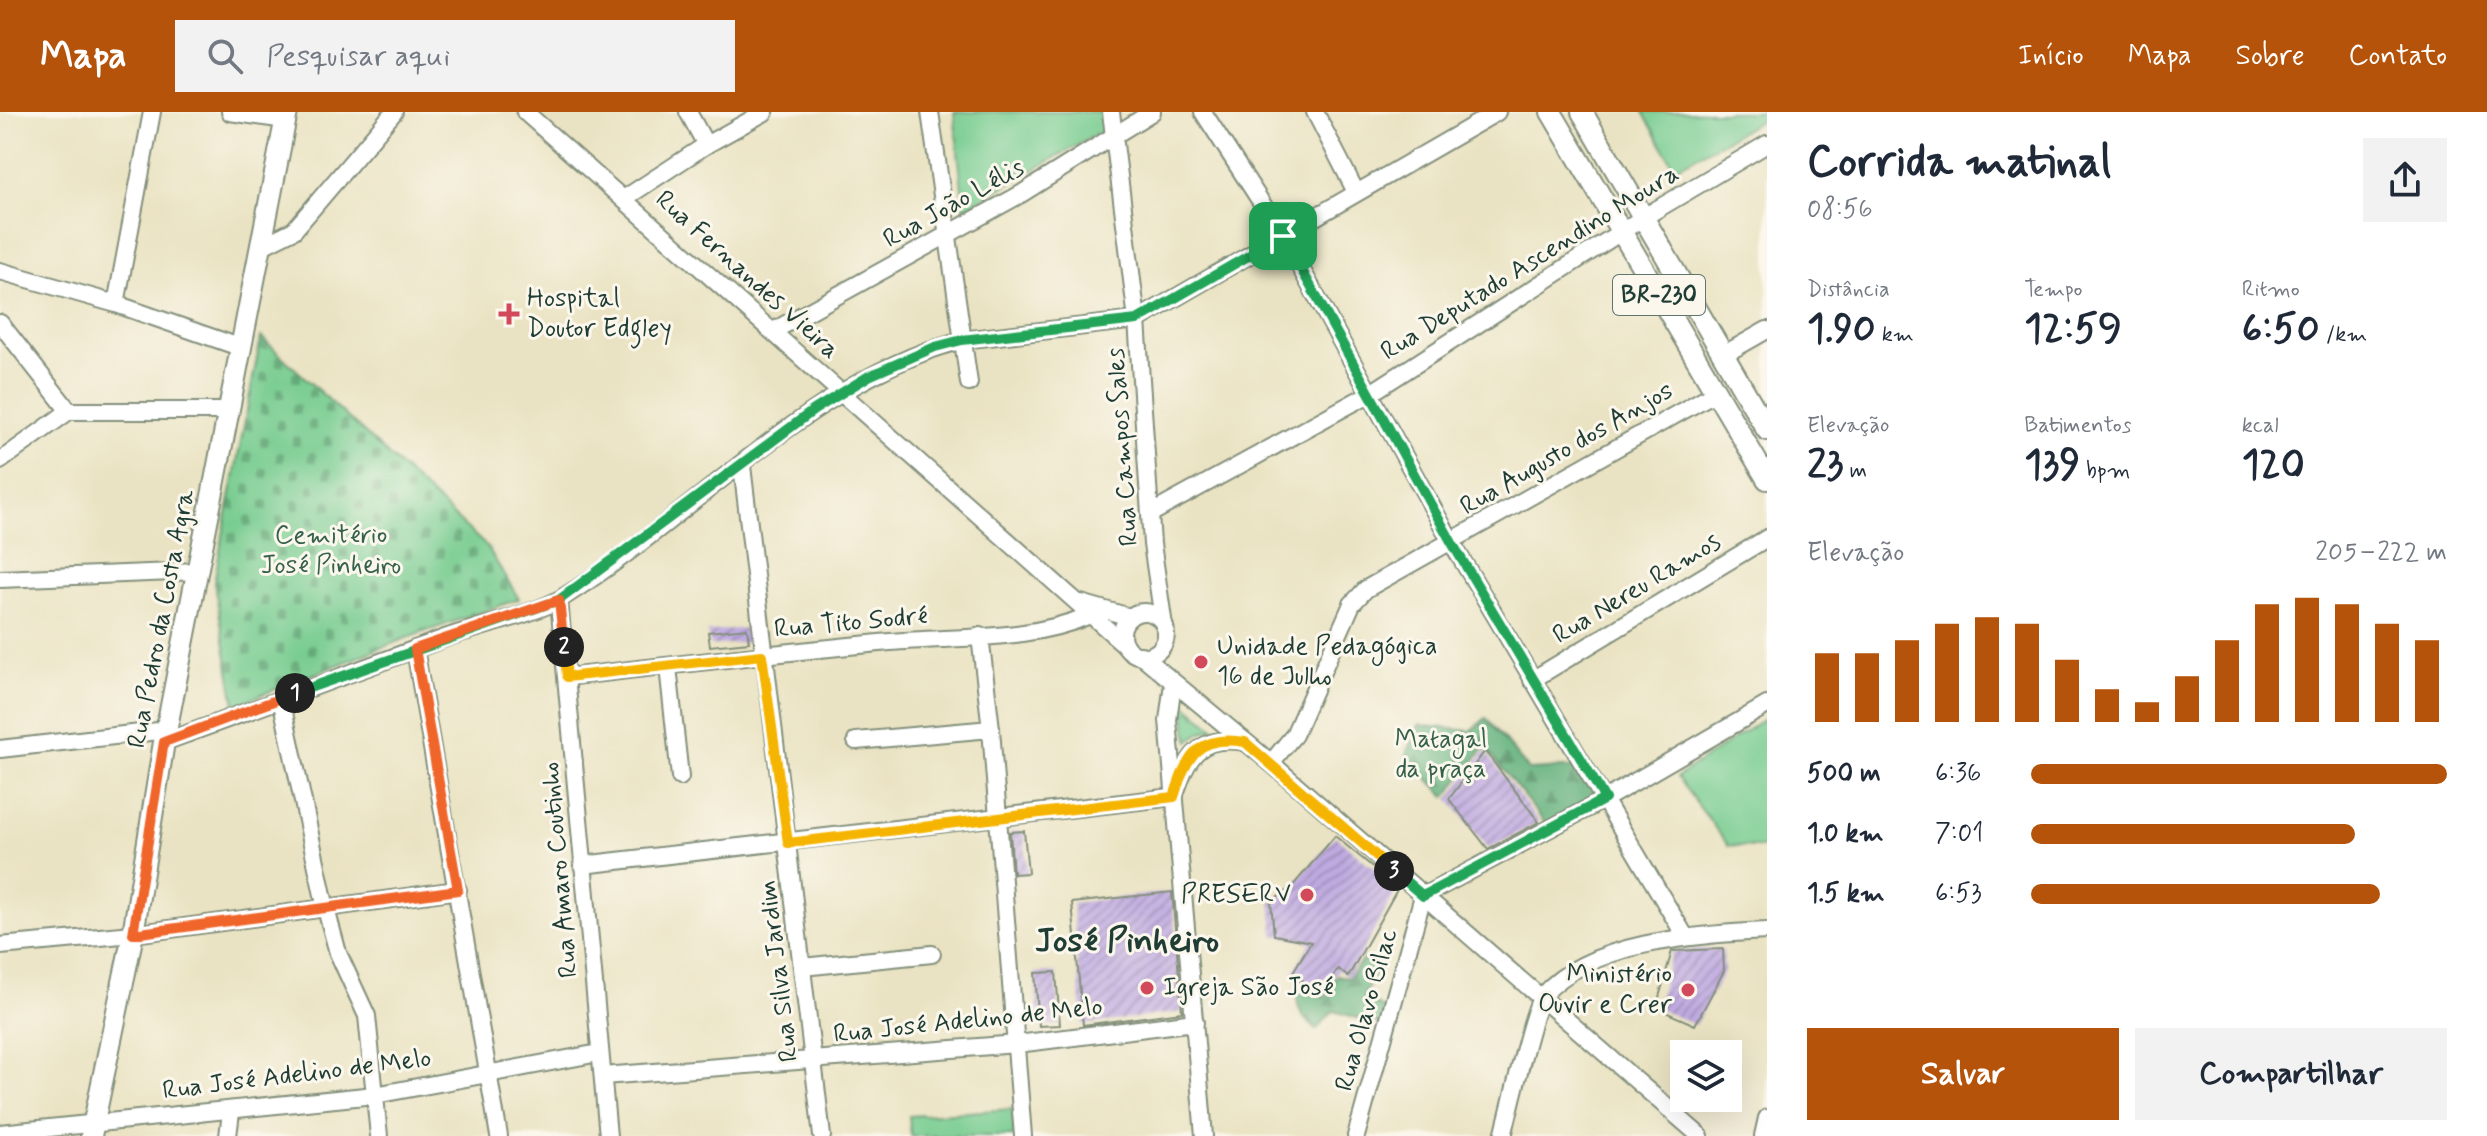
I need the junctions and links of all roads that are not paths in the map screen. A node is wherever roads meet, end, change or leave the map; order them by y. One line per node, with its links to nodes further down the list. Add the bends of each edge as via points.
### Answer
1 (152, 112): 27 (street)
2 (230, 112): 15 (street)
3 (394, 112): 25 (street, via 294,230)
4 (525, 112): 20 (street, Rua Fernandes Vieira)
5 (688, 112): 18 (street)
6 (765, 112): 18 (street)
7 (930, 112): 23 (street)
8 (1111, 112): 16 (street, Rua Campos Sales)
9 (1152, 112): 16 (street, Rua João Lélis)
10 (1203, 112): 24 (street)
11 (1315, 112): 19 (street)
12 (1497, 112): 19 (street)
13 (1551, 112): 22 (main road, BR-230)
14 (1582, 112): 21 (main road, BR-230)
15 (286, 116): 25 (main road, Rua Pedro da Costa Agra)
16 (1114, 139): 23 (street, Rua João Lélis); 28 (street, Rua Campos Sales)
17 (1767, 144): 21 (street, Rua Deputado Ascendino Moura)
18 (706, 145): 20 (street)
19 (1356, 192): 24 (street)
20 (625, 198): 30 (street, Rua Fernandes Vieira)
21 (1644, 217): 22 (street, Rua Deputado Ascendino Moura); 34 (main road, BR-230)
22 (1622, 231): 37 (main road, BR-230); 38 (street, Rua Deputado Ascendino Moura)
23 (948, 235): 30 (street, Rua João Lélis); 32 (street)
24 (1283, 236): 28 (street); 38 (street)
25 (260, 247): 33 (main road, Rua Pedro da Costa Agra)
26 (0, 271): 27 (street)
27 (116, 304): 33 (street)
28 (1137, 320): 32 (street); 45 (street, Rua Campos Sales)
29 (0, 323): 39 (street)
30 (775, 330): 36 (street, Rua Fernandes Vieira)
31 (1767, 330): 34 (street)
32 (962, 340): 35 (street); 36 (street, via 900,362)
33 (242, 348): 40 (main road, Rua Pedro da Costa Agra)
34 (1723, 355): 41 (main road, BR-230)
35 (969, 383)
36 (843, 392): 43 (street); 52 (street, Rua Fernandes Vieira)
37 (1716, 392): 44 (main road, BR-230); 47 (street, Rua Augusto dos Anjos)
38 (1371, 393): 45 (street, Rua Deputado Ascendino Moura); 47 (street)
39 (69, 411): 40 (street); 42 (street)
40 (229, 411): 48 (main road, Rua Pedro da Costa Agra)
41 (1767, 430)
42 (0, 461)
43 (742, 466): 51 (street); 59 (street, Rua Silva Jardim)
44 (1767, 479)
45 (1150, 514): 50 (street, Rua Campos Sales)
46 (1767, 538): 63 (street, Rua Nereu Ramos)
47 (1452, 543): 63 (street); 72 (street, Rua Augusto dos Anjos, via 1383,579 1352,604 1294,735)
48 (198, 571): 49 (street); 68 (main road, Rua Pedro da Costa Agra)
49 (0, 579)
50 (1160, 587): 53 (street); 55 (street, Rua Campos Sales)
51 (559, 600): 58 (street); 62 (street, Rua Amaro Coutinho)
52 (1085, 609): 54 (street, Rua Fernandes Vieira); 56 (street, Rua Tito Sodré, via 1053,629); 57 (street, Rua Fernandes Vieira)
53 (1147, 612): 54 (street); 55 (street)
54 (1130, 617): 57 (street, via 1123,627)
55 (1165, 631): 60 (street, via 1160,648); 64 (street, Rua Campos Sales)
56 (980, 636): 59 (street, Rua Tito Sodré); 67 (street)
57 (1125, 645): 60 (street)
58 (415, 649): 65 (street); 79 (street)
59 (762, 655): 61 (street, Rua Tito Sodré); 77 (street, Rua Silva Jardim)
60 (1141, 655): 64 (street)
61 (668, 667): 62 (street, Rua Tito Sodré); 73 (street)
62 (567, 677): 78 (street, Rua Amaro Coutinho)
63 (1532, 680): 75 (street)
64 (1172, 682): 70 (street); 74 (street, Rua Campos Sales, via 1168,720)
65 (281, 699): 68 (street); 81 (street)
66 (1767, 705): 75 (street)
67 (991, 729): 69 (street); 76 (street)
68 (165, 736): 71 (street); 83 (main road, Rua Pedro da Costa Agra)
69 (856, 741)
70 (1245, 742): 72 (street); 74 (street, via 1220,739 1194,753)
71 (0, 749)
72 (1271, 763): 80 (street)
73 (680, 777)
74 (1174, 797): 76 (street); 89 (street, Rua Campos Sales)
75 (1605, 799): 80 (street); 84 (street)
76 (996, 819): 77 (street); 90 (street)
77 (788, 843): 78 (street); 87 (street, Rua Silva Jardim)
78 (582, 865): 91 (street, Rua Amaro Coutinho)
79 (458, 890): 81 (street); 93 (street)
80 (1423, 896): 88 (street); 107 (street, Rua Olavo Bilac)
81 (326, 909): 83 (street); 95 (street, via 338,953 367,1016)
82 (1767, 931): 84 (street)
83 (133, 934): 85 (street); 98 (main road, Rua Pedro da Costa Agra)
84 (1685, 936): 88 (street, via 1605,957 1567,976)
85 (0, 946)
86 (932, 954): 87 (street)
87 (802, 967): 92 (street, Rua Silva Jardim)
88 (1541, 997): 108 (street); 109 (street)
89 (1195, 1022): 90 (street, Rua José Adelino de Melo); 106 (street, Rua Campos Sales)
90 (1017, 1044): 92 (street, Rua José Adelino de Melo); 105 (street)
91 (599, 1053): 93 (street, Rua José Adelino de Melo); 94 (street, Rua Amaro Coutinho)
92 (814, 1061): 94 (street, Rua José Adelino de Melo); 104 (street, Rua Silva Jardim)
93 (487, 1072): 95 (street, Rua José Adelino de Melo); 102 (street)
94 (603, 1076): 103 (street, Rua Amaro Coutinho)
95 (375, 1095): 96 (street, Rua José Adelino de Melo); 101 (street)
96 (231, 1112): 98 (street, Rua José Adelino de Melo); 100 (street)
97 (1767, 1118): 110 (street)
98 (92, 1130): 99 (street, Rua José Adelino de Melo)
99 (0, 1133)
100 (228, 1136)
101 (379, 1136)
102 (499, 1136)
103 (608, 1136)
104 (822, 1136)
105 (1023, 1136)
106 (1204, 1136)
107 (1356, 1136)
108 (1503, 1136)
109 (1700, 1136)
110 (1763, 1136)

